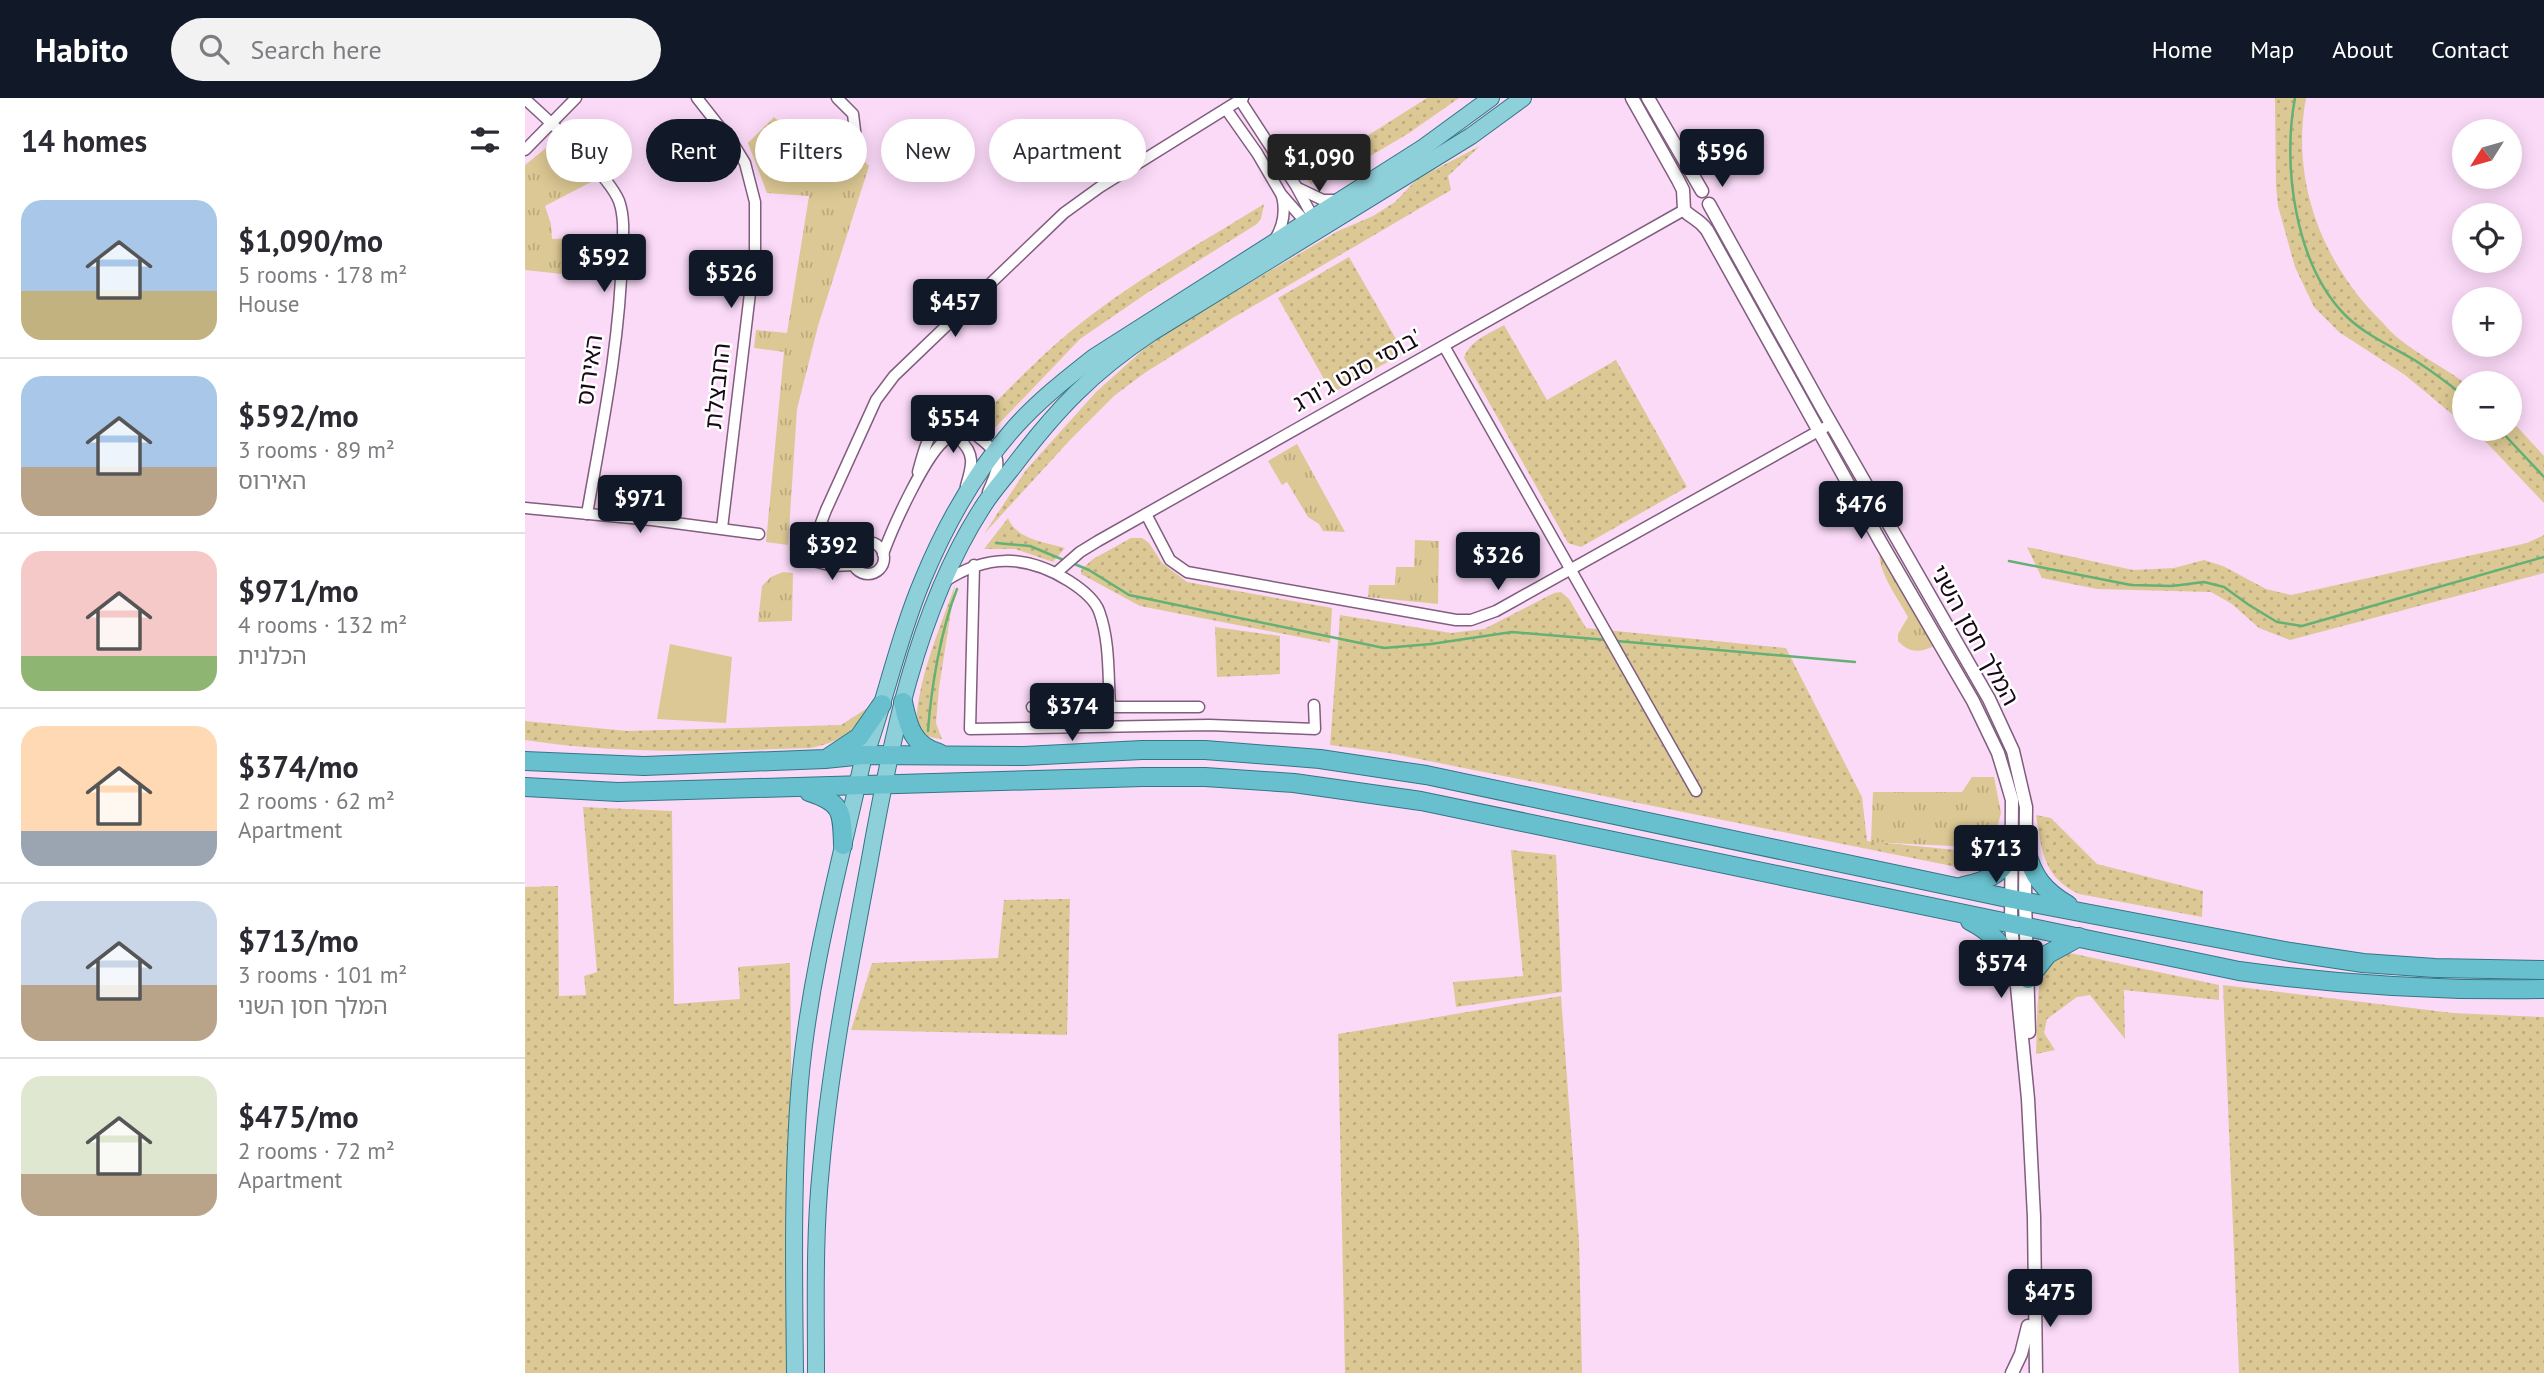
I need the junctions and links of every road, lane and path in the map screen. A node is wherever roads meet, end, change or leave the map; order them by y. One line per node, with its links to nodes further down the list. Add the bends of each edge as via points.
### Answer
1 (576, 98): 12 (street)
2 (697, 98): 38 (street, החבצלת, via 734,145 755,202 755,251)
3 (837, 98): 13 (street)
4 (1491, 98): 21 (main road)
5 (1523, 98): 25 (main road, via 1471,136)
6 (1632, 98): 20 (street)
7 (1648, 98): 18 (street)
8 (525, 99): 11 (street, האירוס)
9 (1242, 99): 10 (street); 17 (street)
10 (1226, 109): 19 (street); 42 (street, via 1064,213 894,376 876,400 821,523 813,561)
11 (546, 119)
12 (556, 119)
13 (854, 119)
14 (546, 129): 15 (street)
15 (525, 149)
16 (605, 182): 35 (street, האירוס, via 619,201 621,277 611,378)
17 (1296, 186): 21 (street, via 1323,200); 25 (street)
18 (1702, 191): 20 (street, via 1691,190); 22 (street)
19 (1281, 194): 25 (street); 26 (street, via 1283,219)
20 (1684, 196): 23 (street)
21 (1346, 197): 25 (main road)
22 (1709, 204): 24 (street); 28 (street, המלך חסן השני)
23 (1683, 210): 24 (street); 27 (street, בוסי סנט ג'ורג')
24 (1696, 217): 29 (street, המלך חסן השני)
25 (1312, 224): 26 (main road); 34 (main road, via 1112,359 1056,412)
26 (1271, 244): 30 (main road, via 1094,357 1053,389)
27 (1444, 345): 36 (street, בוסי סנט ג'ורג'); 44 (street)
28 (1832, 424): 29 (street); 64 (street, המלך חסן השני, via 1996,712 2013,751 2026,807)
29 (1818, 431): 44 (street); 64 (street, המלך חסן השני, via 1989,733 2012,800)
30 (995, 452): 31 (street, via 963,423 948,421 933,430); 32 (main road); 34 (street, via 997,467)
31 (914, 486): 32 (street, via 943,441 959,439 972,459); 37 (street)
32 (960, 505): 48 (main road, via 922,579)
33 (525, 508): 35 (street)
34 (982, 508): 46 (main road)
35 (587, 514): 38 (street)
36 (1146, 514): 44 (street, via 1170,560 1187,572 1456,620 1484,616); 45 (street, בוסי סנט ג'ורג', via 1080,552)
37 (896, 523): 40 (street, via 880,541); 41 (street)
38 (722, 528): 39 (street)
39 (759, 534)
40 (872, 543): 41 (street); 42 (street, via 855,550)
41 (883, 554): 42 (street, via 883,564 876,572 866,574)
42 (854, 565)
43 (974, 565): 45 (street, via 1020,561); 46 (street); 49 (street, via 970,729 1209,724 1315,729)
44 (1570, 569): 62 (street)
45 (1058, 571): 51 (street, via 1098,610 1106,642)
46 (944, 582): 47 (main road)
47 (903, 702): 54 (main road); 55 (highway, via 915,740 930,751)
48 (882, 704): 53 (main road); 56 (highway, via 859,737)
49 (1314, 705)
50 (1032, 707): 51 (street)
51 (1110, 707): 52 (street)
52 (1199, 707)
53 (864, 755): 54 (highway); 56 (highway); 58 (main road)
54 (892, 755): 55 (highway); 59 (main road)
55 (949, 756): 65 (highway, via 1205,750 1320,759 1426,775)
56 (825, 759): 57 (highway, via 644,766)
57 (525, 761)
58 (857, 785): 59 (highway); 60 (highway); 63 (main road)
59 (883, 785): 68 (highway, via 1191,777 1317,785 1421,801); 76 (main road, via 839,1024 822,1155)
60 (789, 786): 61 (highway, via 618,792); 63 (highway, via 837,805)
61 (530, 789)
62 (1696, 791)
63 (843, 845): 75 (main road, via 823,928 800,1082)
64 (2020, 847): 65 (highway, via 1997,873); 66 (street, המלך חסן השני); 67 (highway, via 2044,889)
65 (1954, 887): 66 (highway)
66 (2018, 899): 67 (highway); 69 (street, המלך חסן השני)
67 (2084, 912): 71 (highway, via 2363,962)
68 (1951, 913): 69 (highway); 72 (highway, via 1995,938)
69 (2018, 926): 70 (highway); 72 (street, המלך חסן השני)
70 (2079, 937): 72 (highway); 73 (highway, via 2304,980 2441,990)
71 (2544, 970)
72 (2021, 974): 74 (street, המלך חסן השני, via 2034,1217)
73 (2544, 989)
74 (2033, 1287): 77 (street, via 2025,1342); 78 (street)
75 (795, 1373)
76 (816, 1373)
77 (2014, 1373): 78 (street)
78 (2034, 1373)

